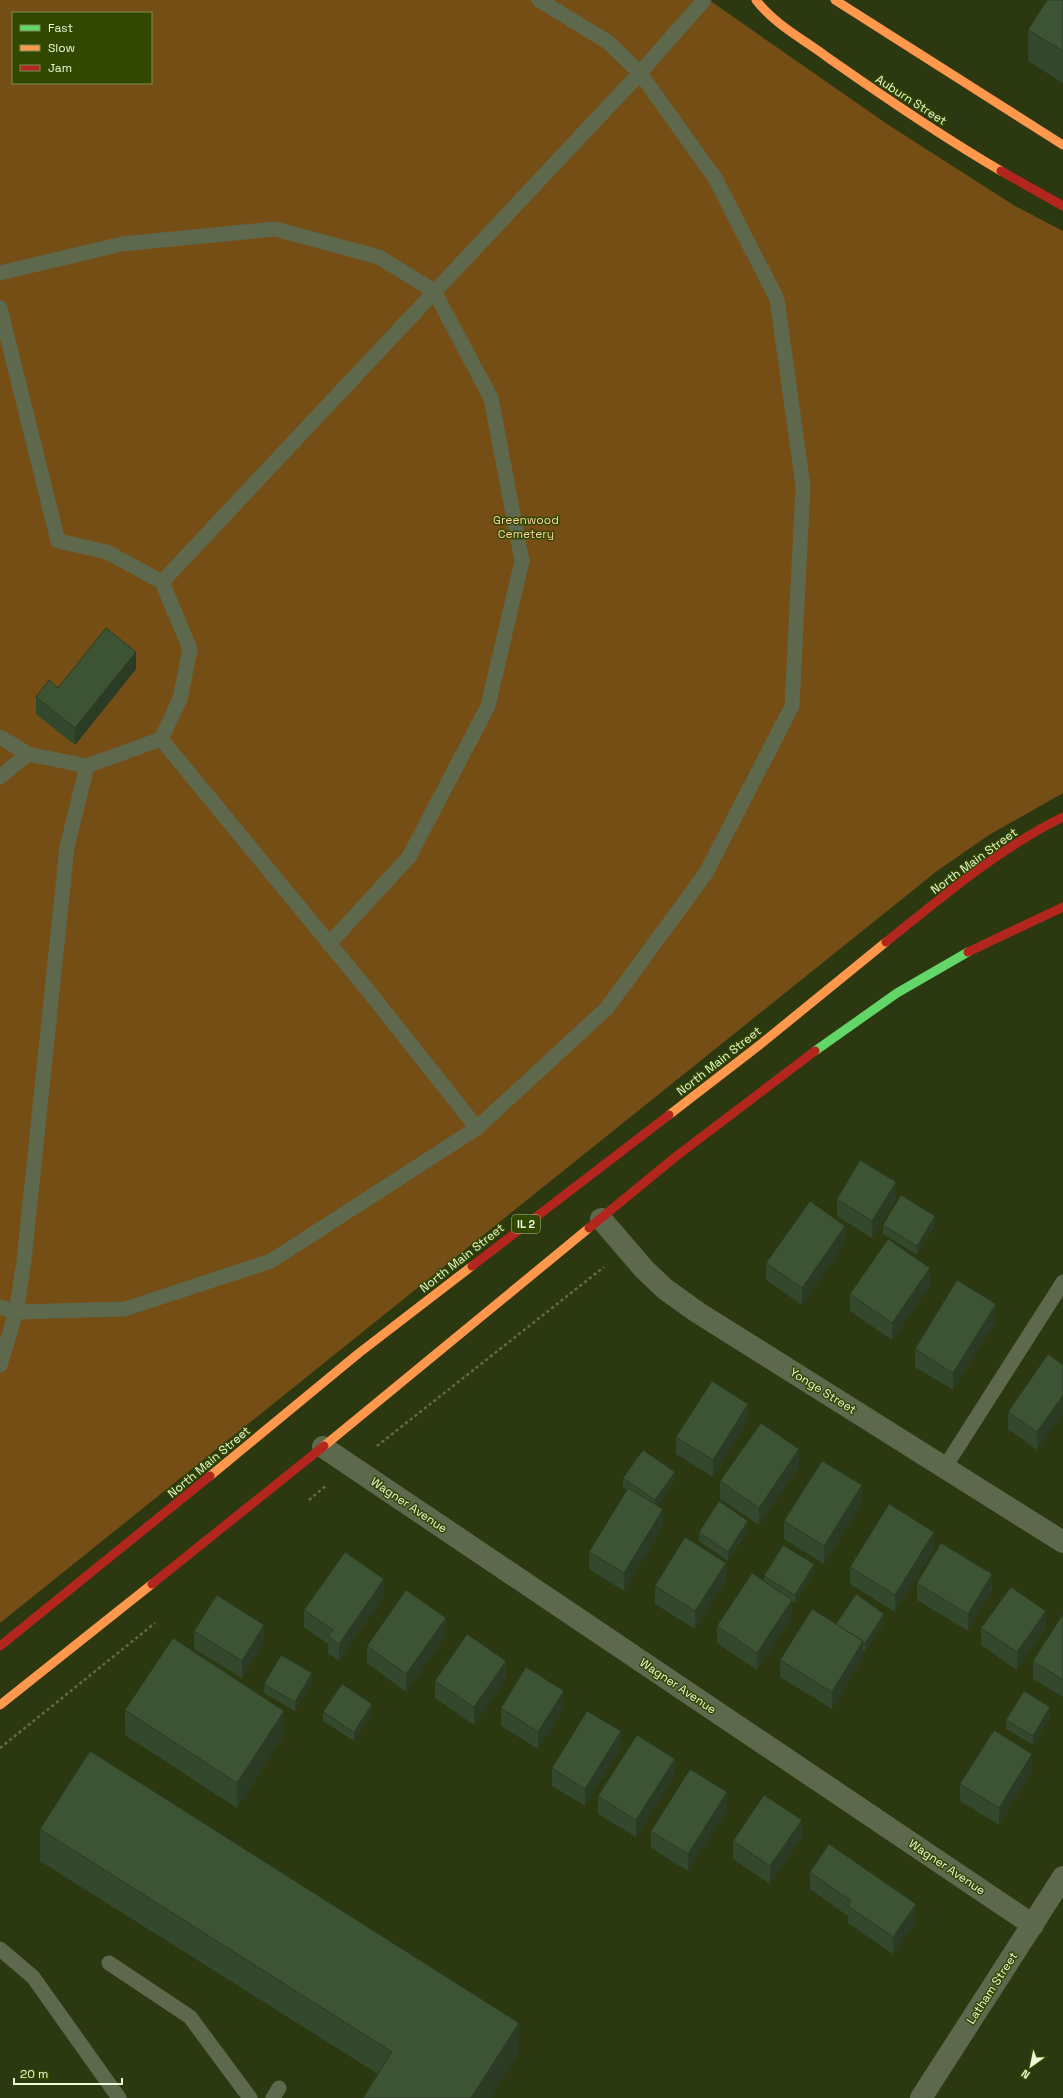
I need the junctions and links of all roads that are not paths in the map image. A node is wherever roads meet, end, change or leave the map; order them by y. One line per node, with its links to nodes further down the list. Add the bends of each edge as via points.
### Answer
1 (539, 0): 5 (lane, via 608,42)
2 (704, 0): 5 (lane)
3 (756, 0): 7 (main road, Auburn Street, via 766,13 896,106 1008,177)
4 (835, 0): 6 (main road)
5 (640, 73): 9 (lane); 20 (lane, via 716,178 776,298 803,486 792,706 706,873 607,1008)
6 (1063, 145)
7 (1063, 206)
8 (0, 273): 9 (lane, via 122,244 275,229 379,257)
9 (434, 291): 11 (lane); 19 (lane, via 491,398 522,561 488,706 409,857)
10 (0, 308): 11 (lane, via 58,541 107,552)
11 (162, 582): 13 (lane, via 190,649 180,699)
12 (0, 737): 14 (lane)
13 (161, 740): 15 (lane); 19 (lane)
14 (28, 754): 15 (lane); 16 (lane)
15 (87, 766): 24 (lane, via 67,846 24,1262)
16 (0, 777)
17 (1063, 817): 29 (main road, North Main Street / IL 2, via 1041,828 972,875 870,954 762,1043 359,1353)
18 (1063, 907): 21 (main road, via 984,943 897,992 674,1158)
19 (329, 944): 20 (lane)
20 (477, 1128): 24 (lane, via 271,1261 125,1309)
21 (601, 1219): 26 (main road); 27 (street, Yonge Street, via 665,1289 697,1312)
22 (1063, 1282): 27 (lane)
23 (0, 1307): 24 (lane)
24 (16, 1312): 25 (lane)
25 (0, 1365)
26 (323, 1447): 30 (main road); 32 (street, Wagner Avenue)
27 (945, 1467): 28 (street, Yonge Street)
28 (1063, 1542)
29 (0, 1646)
30 (0, 1704)
31 (1063, 1877): 32 (street, Latham Street)
32 (1033, 1925): 37 (street, Latham Street)
33 (0, 1950): 35 (lane, via 33,1977)
34 (109, 1963): 36 (lane, via 190,2017)
35 (119, 2098)
36 (250, 2098)
37 (921, 2098)

